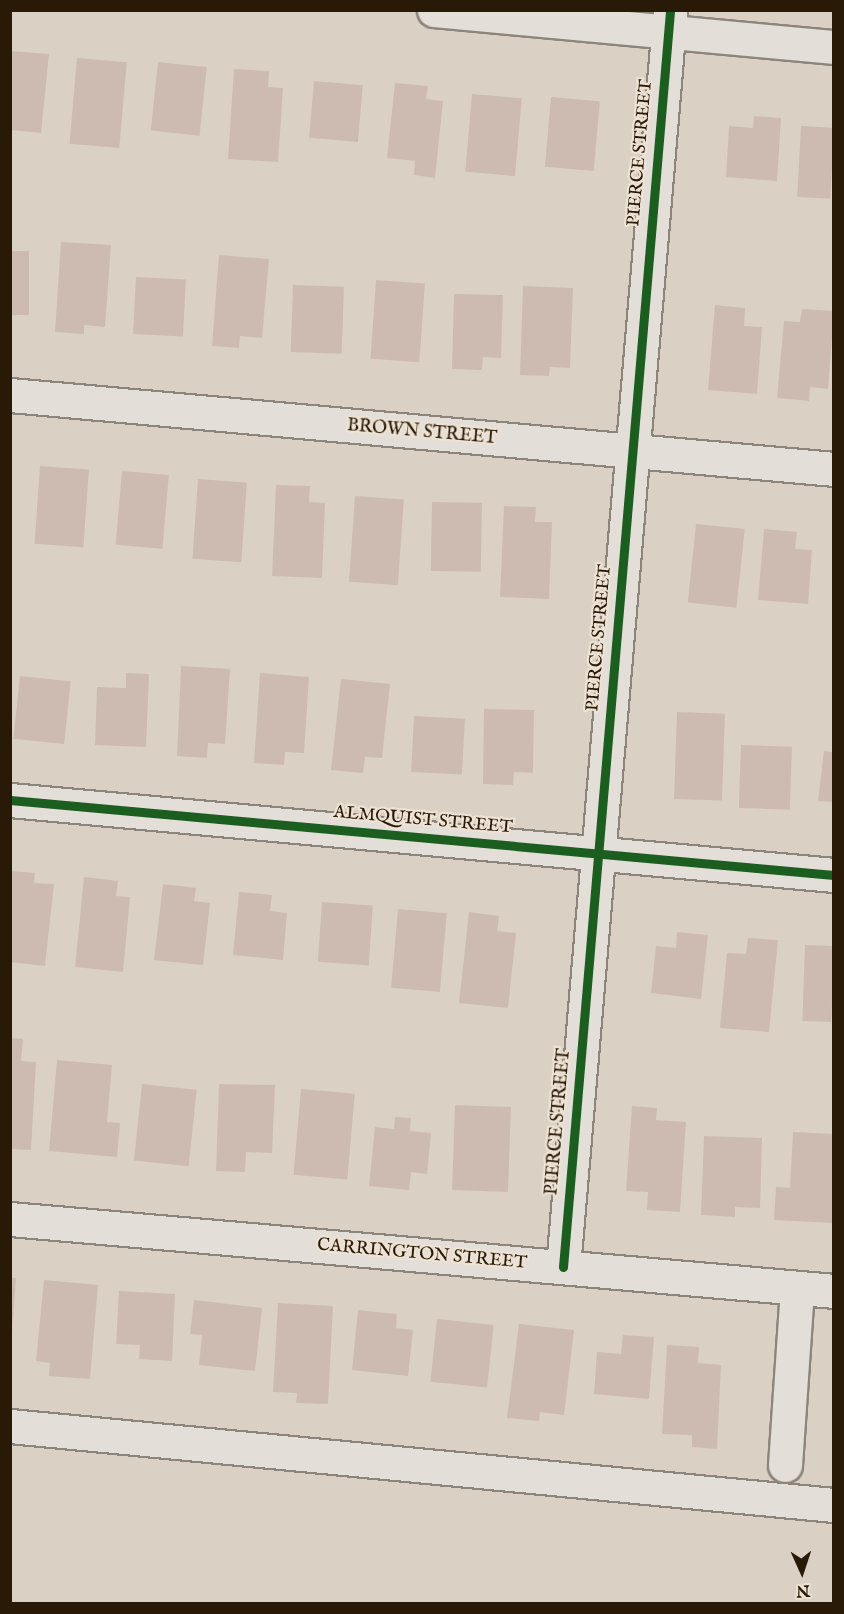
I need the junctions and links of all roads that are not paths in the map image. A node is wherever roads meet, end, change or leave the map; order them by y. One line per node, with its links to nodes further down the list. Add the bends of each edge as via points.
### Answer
1 (434, 10): 2 (street)
2 (669, 21): 3 (street); 5 (street, PIERCE STREET)
3 (834, 47)
4 (10, 394): 5 (street, BROWN STREET)
5 (632, 452): 6 (street, BROWN STREET); 8 (street, PIERCE STREET)
6 (834, 469)
7 (10, 800): 8 (street, ALMQUIST STREET)
8 (598, 854): 9 (street, ALMQUIST STREET); 11 (street, PIERCE STREET)
9 (834, 875)
10 (10, 1219): 11 (street, CARRINGTON STREET)
11 (563, 1268): 12 (street, CARRINGTON STREET)
12 (797, 1288): 13 (street, CARRINGTON STREET); 15 (street)
13 (834, 1291)
14 (10, 1426): 16 (street)
15 (785, 1465)
16 (834, 1505)

